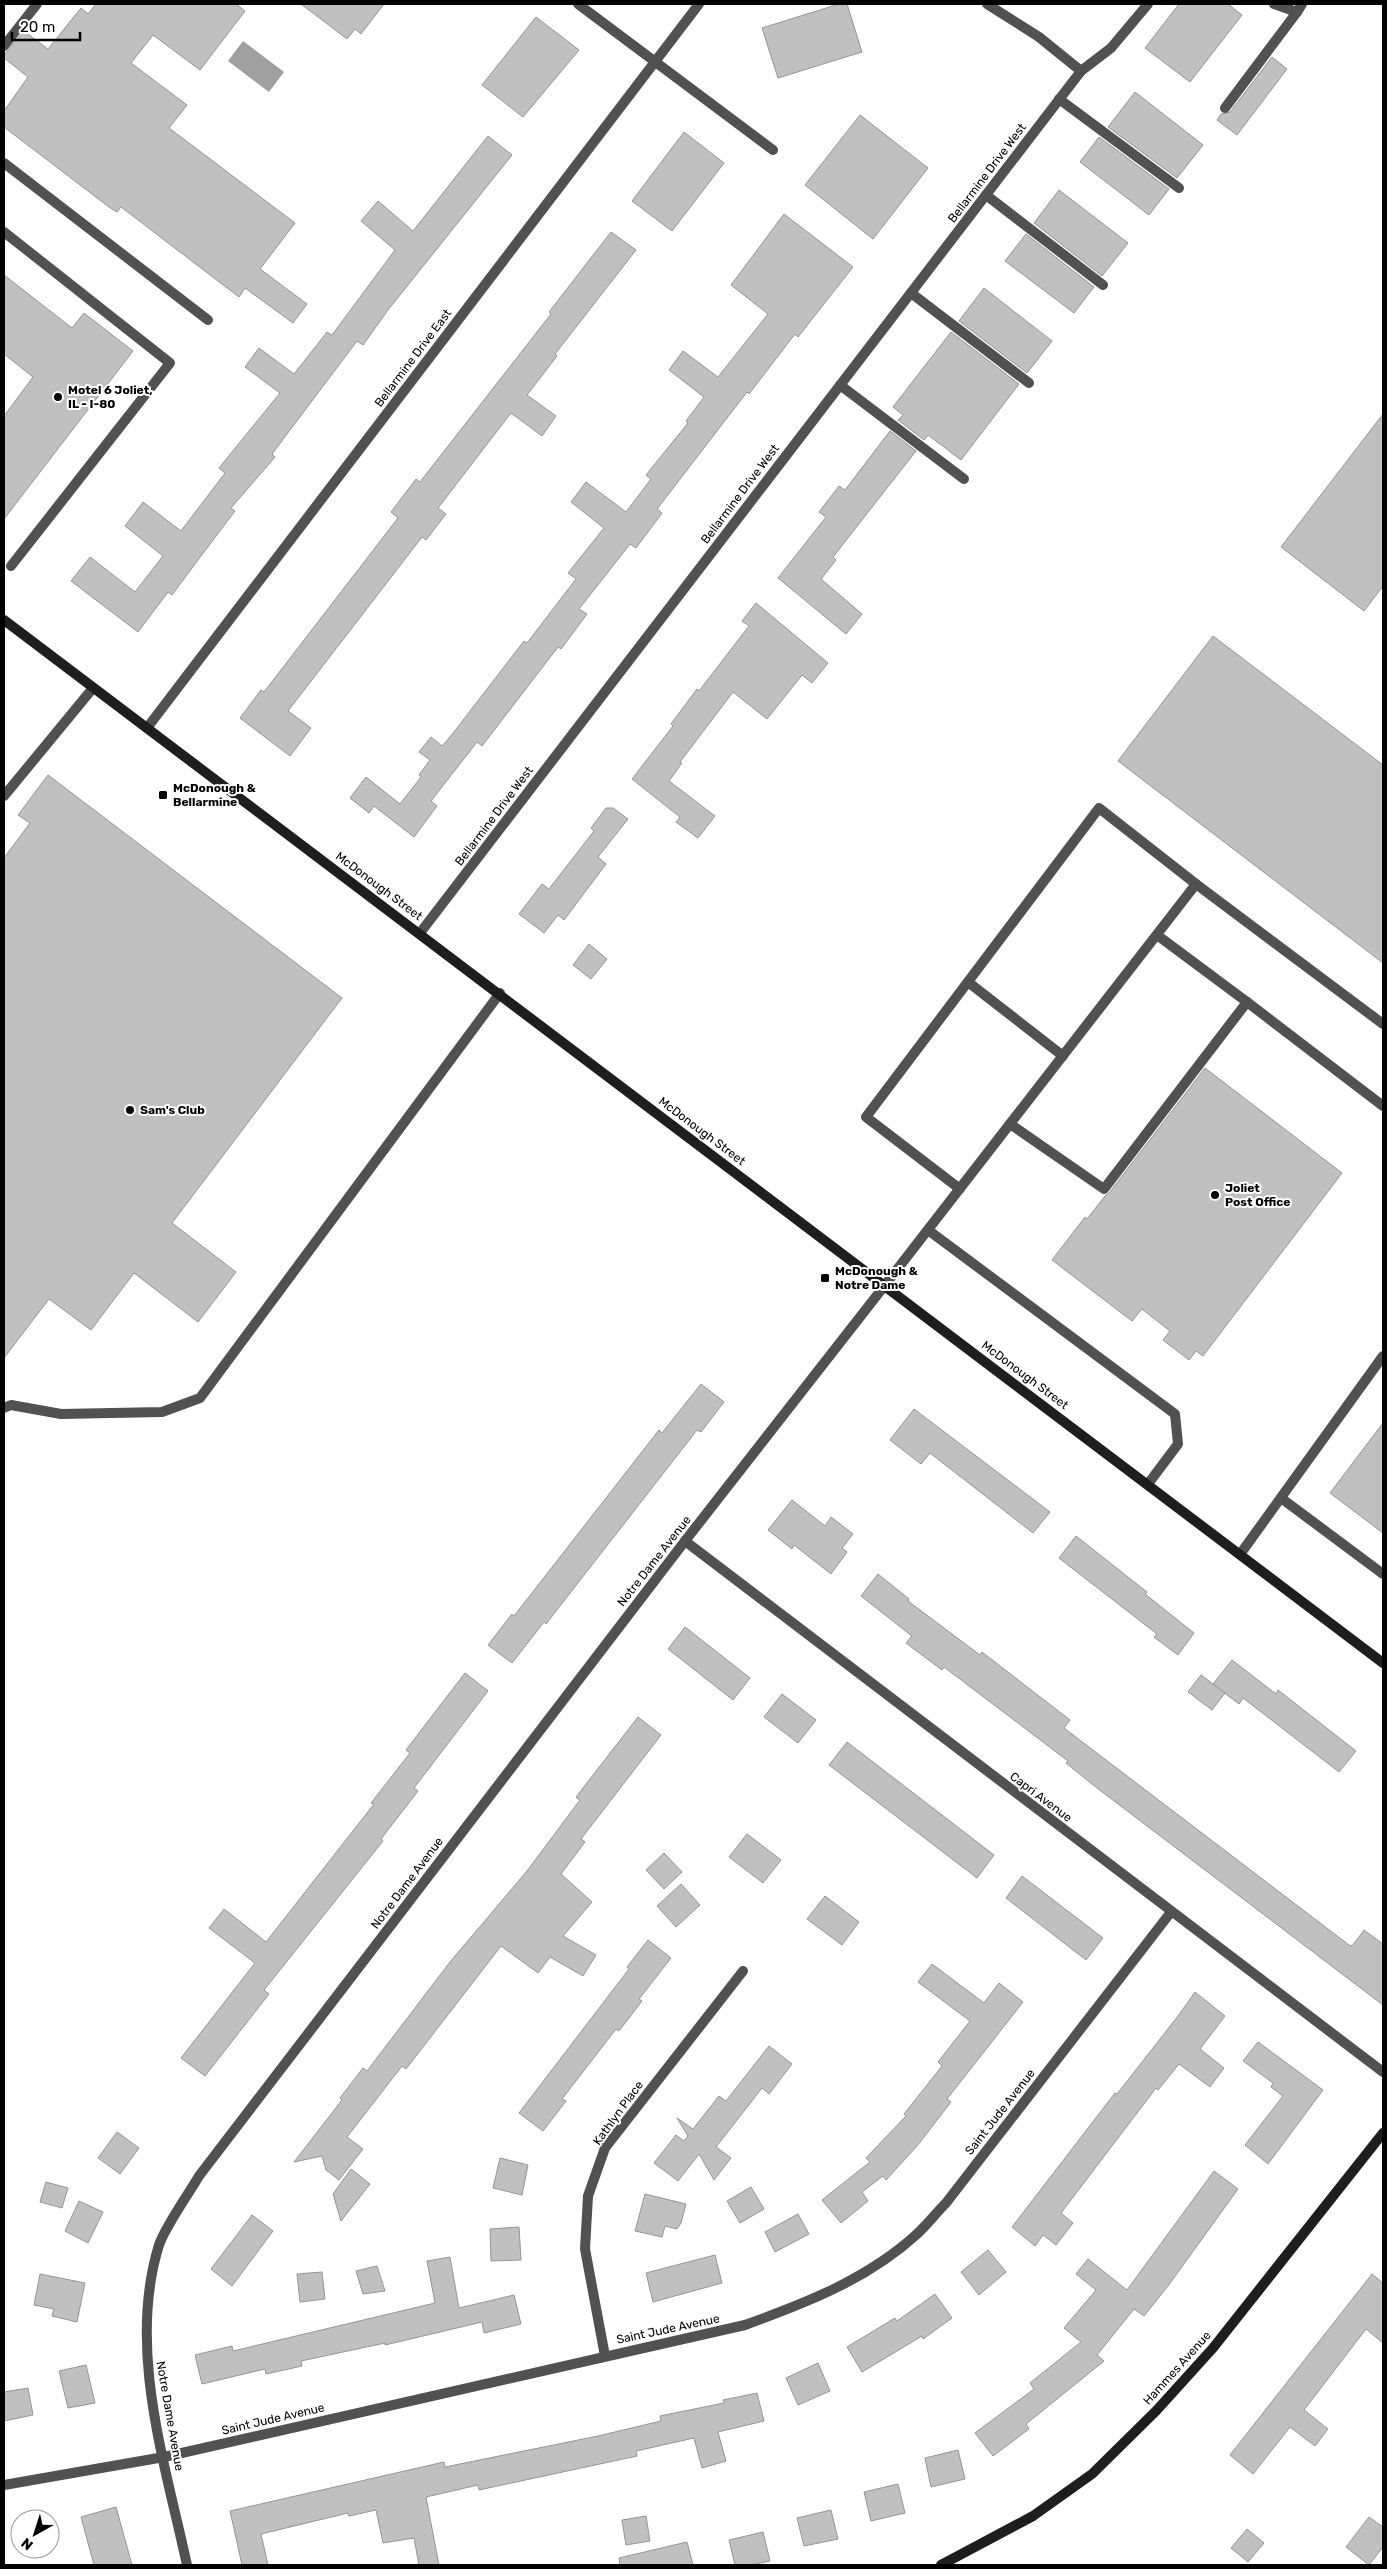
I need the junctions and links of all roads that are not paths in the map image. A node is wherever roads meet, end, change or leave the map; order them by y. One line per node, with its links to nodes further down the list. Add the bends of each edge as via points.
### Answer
1 (37, 4): 8 (street)
2 (578, 4): 9 (street)
3 (699, 4): 9 (street, Bellarmine Drive East)
4 (987, 4): 10 (street, via 1040,37)
5 (1148, 4): 10 (street, Bellarmine Drive West, via 1111,48)
6 (1274, 4): 7 (street)
7 (1300, 8): 12 (street)
8 (4, 46)
9 (654, 62): 13 (street); 27 (street, Bellarmine Drive East)
10 (1081, 71): 11 (street, Bellarmine Drive West)
11 (1059, 99): 15 (street); 16 (street, Bellarmine Drive West)
12 (1225, 108)
13 (773, 150)
14 (4, 163): 20 (street)
15 (1179, 188)
16 (986, 195): 18 (street); 19 (street, Bellarmine Drive West)
17 (4, 232): 24 (street, via 170,364)
18 (1103, 285)
19 (911, 293): 21 (street); 22 (street, Bellarmine Drive West)
20 (208, 320)
21 (1029, 383)
22 (840, 385): 23 (street); 30 (street, Bellarmine Drive West)
23 (964, 479)
24 (11, 566)
25 (4, 620): 26 (street, McDonough Street)
26 (94, 688): 27 (street, McDonough Street); 28 (street)
27 (147, 728): 30 (street, McDonough Street)
28 (4, 796)
29 (1196, 884): 31 (street, Notre Dame Avenue); 32 (street, via 1099,808); 35 (street)
30 (420, 933): 33 (street, McDonough Street)
31 (1157, 934): 34 (street); 36 (street, Notre Dame Avenue)
32 (968, 982): 36 (street); 39 (street, via 866,1117)
33 (500, 993): 41 (street, McDonough Street); 43 (street, via 200,1398 162,1412 61,1414 11,1405)
34 (1246, 1002): 37 (street); 38 (street, via 1104,1190)
35 (1383, 1024)
36 (1063, 1056): 38 (street, Notre Dame Avenue)
37 (1383, 1106)
38 (1010, 1124): 39 (street, Notre Dame Avenue)
39 (960, 1189): 40 (street, Notre Dame Avenue)
40 (928, 1230): 41 (street, Notre Dame Avenue); 44 (street, via 1175,1414 1178,1444)
41 (885, 1285): 44 (street, McDonough Street); 46 (street, Notre Dame Avenue)
42 (1383, 1356): 45 (street)
43 (4, 1408)
44 (1148, 1484): 47 (street, McDonough Street)
45 (1281, 1498): 47 (street); 48 (street)
46 (685, 1541): 50 (street, Capri Avenue); 55 (street, Notre Dame Avenue, via 199,2176 160,2243 147,2302 146,2360)
47 (1241, 1554): 49 (street, McDonough Street)
48 (1383, 1574)
49 (1383, 1663)
50 (1171, 1912): 52 (street, Capri Avenue); 54 (street, Saint Jude Avenue, via 946,2203 918,2234 888,2258 816,2299 744,2326)
51 (743, 1971): 54 (street, Kathlyn Place, via 605,2148 588,2196 585,2250)
52 (1383, 2072)
53 (1383, 2133): 58 (street, Hammes Avenue, via 1213,2348 1156,2411 1092,2474 1033,2516)
54 (605, 2356): 55 (street, Saint Jude Avenue)
55 (164, 2457): 56 (street, Saint Jude Avenue); 57 (street, Notre Dame Avenue)
56 (4, 2485)
57 (187, 2565)
58 (941, 2565)

